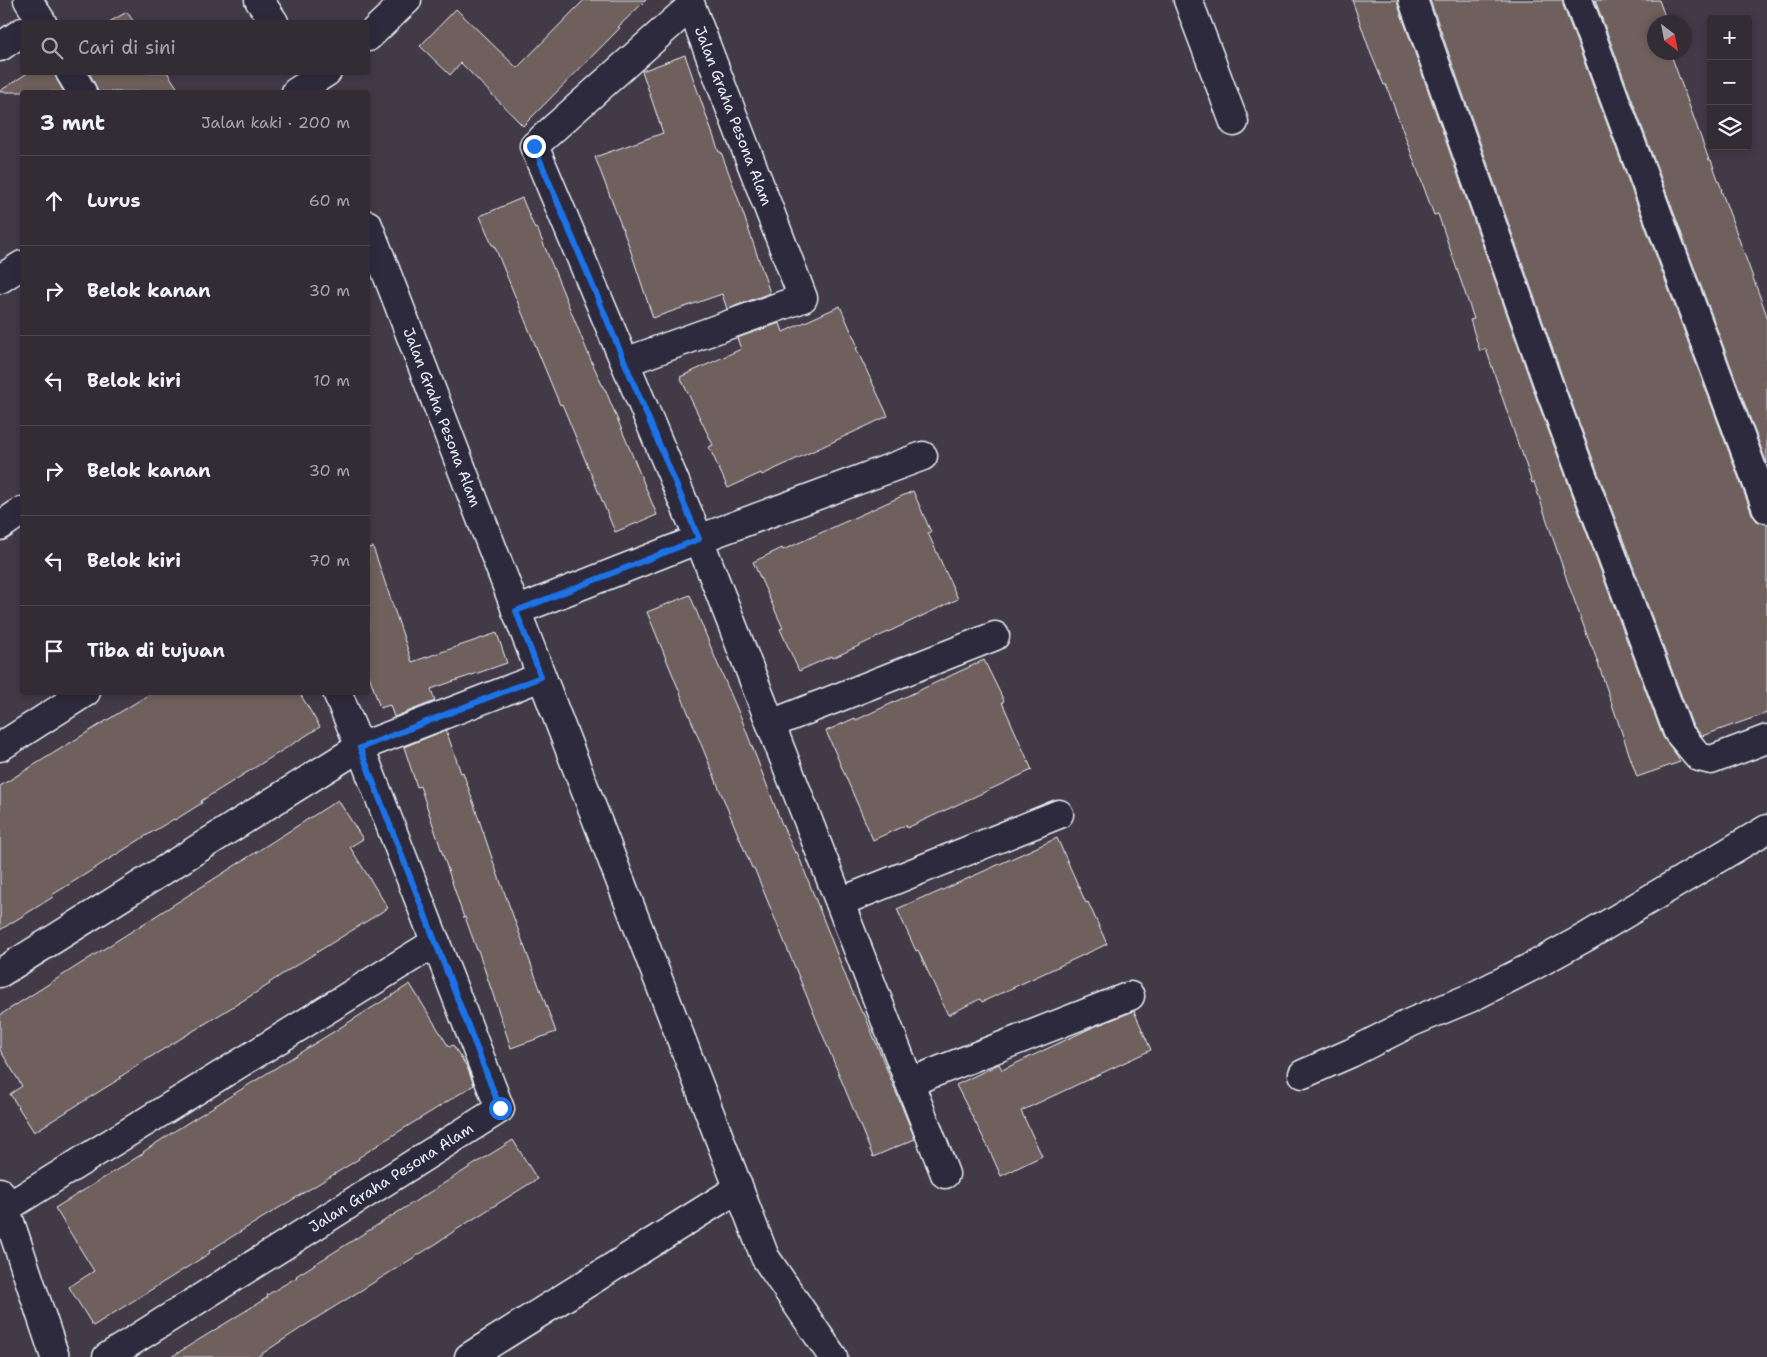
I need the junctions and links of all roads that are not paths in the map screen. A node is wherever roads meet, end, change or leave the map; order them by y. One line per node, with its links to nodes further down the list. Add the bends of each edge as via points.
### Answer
1 (28, 0): 7 (street)
2 (259, 0): 8 (street)
3 (407, 0): 10 (street)
4 (1188, 0): 14 (street)
5 (1413, 0): 30 (street, via 1552,395 1678,732 1699,758 1711,760)
6 (1578, 0): 20 (street)
7 (41, 20)
8 (273, 20)
9 (20, 33): 11 (street)
10 (370, 35)
11 (0, 47)
12 (72, 75): 13 (street)
13 (81, 90)
14 (1234, 122)
15 (370, 230): 24 (street, Jalan Graha Pesona Alam)
16 (20, 265): 17 (street)
17 (0, 279)
18 (625, 362): 18 (street, Jalan Graha Pesona Alam, via 534,146 691,6 803,298); 23 (street, Jalan Graha Pesona Alam)
19 (923, 456): 23 (street)
20 (1767, 509)
21 (20, 512): 22 (street)
22 (0, 526)
23 (699, 539): 24 (street); 29 (street, Jalan Graha Pesona Alam)
24 (516, 611): 26 (street, Jalan Graha Pesona Alam)
25 (995, 636): 29 (street)
26 (541, 677): 32 (street); 42 (street, Jalan Graha Pesona Alam)
27 (81, 695): 31 (street)
28 (337, 695): 32 (street, Jalan Graha Pesona Alam)
29 (771, 724): 35 (street, Jalan Graha Pesona Alam)
30 (1767, 739)
31 (0, 747)
32 (360, 748): 36 (street, Jalan Graha Pesona Alam); 37 (street)
33 (1059, 814): 35 (street)
34 (1767, 829): 39 (street, via 1533,966)
35 (840, 902): 40 (street, Jalan Graha Pesona Alam)
36 (436, 942): 43 (street); 45 (street, Jalan Graha Pesona Alam, via 500,1108)
37 (0, 973)
38 (1130, 996): 40 (street)
39 (1303, 1074)
40 (910, 1082): 41 (street, Jalan Graha Pesona Alam)
41 (945, 1174)
42 (739, 1188): 46 (street); 47 (street, Jalan Graha Pesona Alam, via 765,1257)
43 (3, 1199): 44 (street)
44 (55, 1357)
45 (107, 1357)
46 (469, 1357)
47 (833, 1357)

